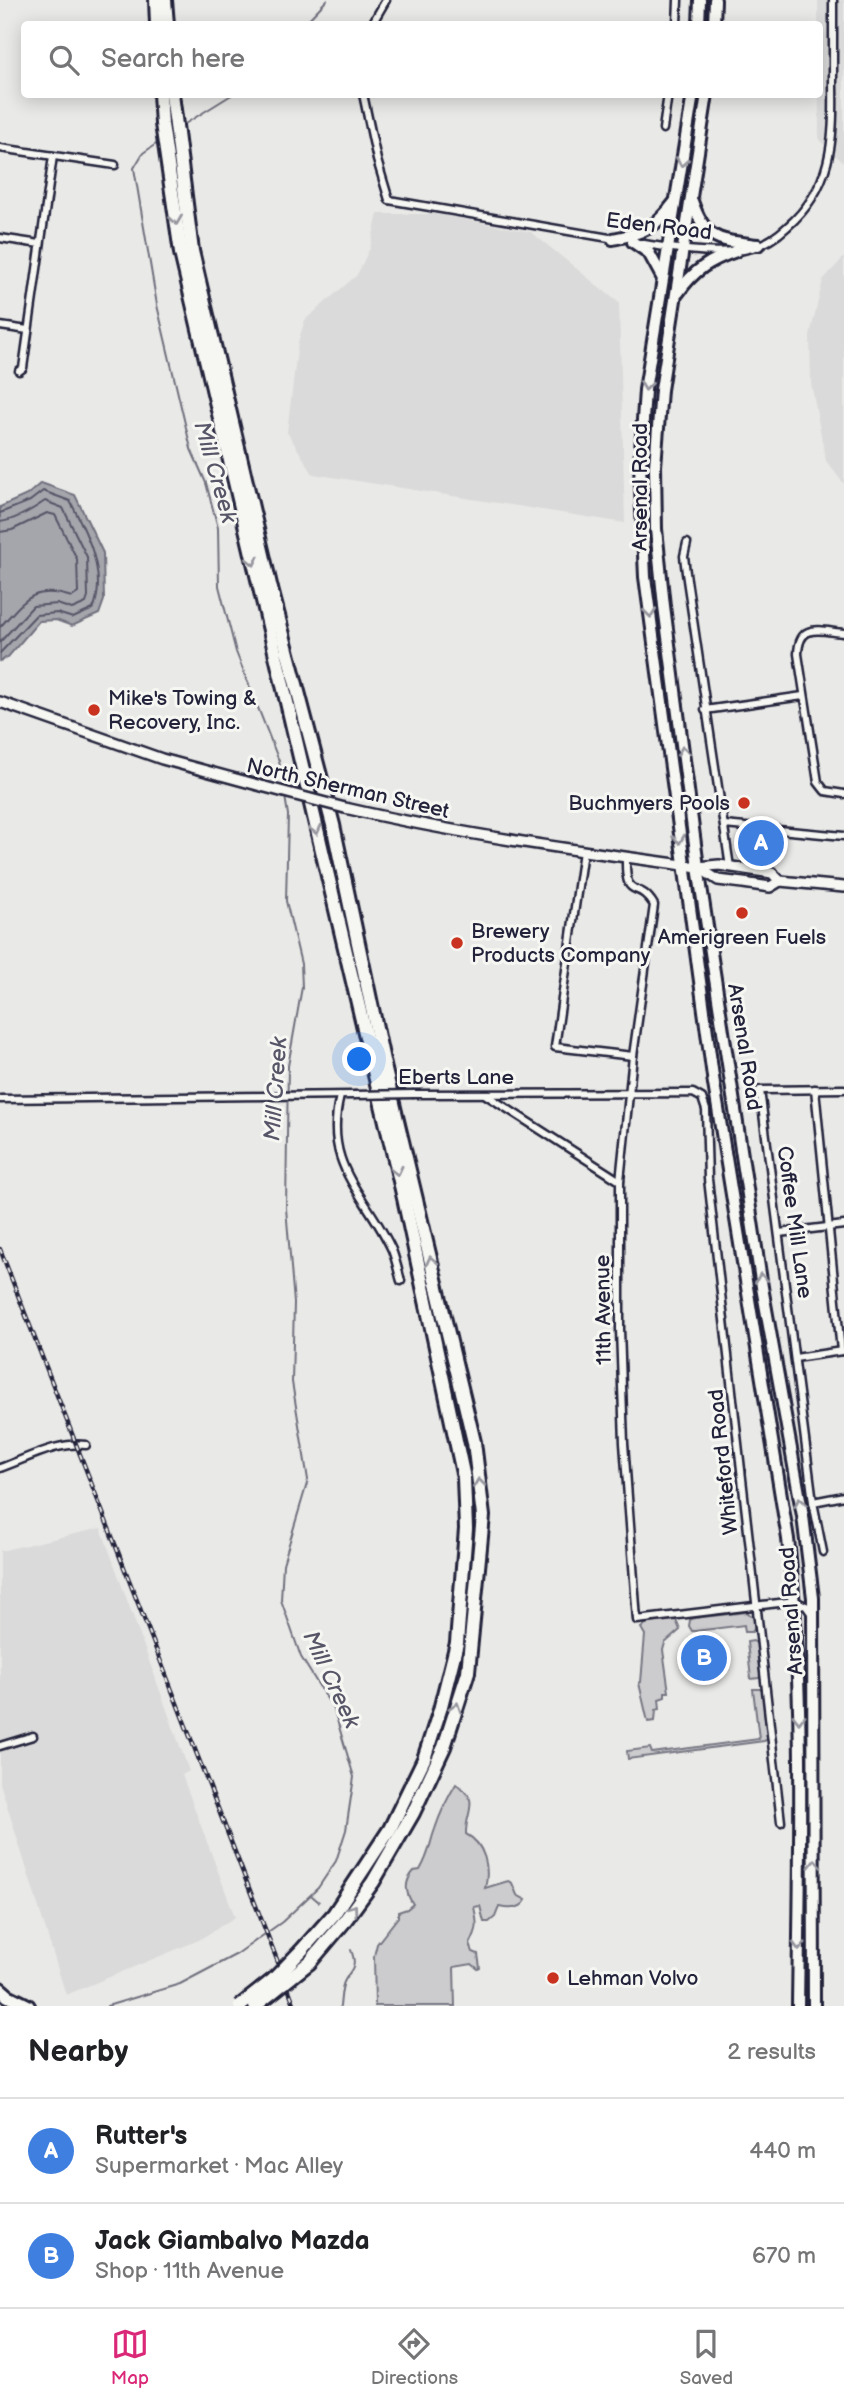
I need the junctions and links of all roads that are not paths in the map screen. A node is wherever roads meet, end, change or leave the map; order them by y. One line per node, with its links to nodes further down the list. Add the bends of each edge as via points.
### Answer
1 (156, 0): 8 (highway)
2 (165, 0): 9 (highway)
3 (386, 0): 10 (street)
4 (678, 0): 11 (street)
5 (700, 0): 12 (highway)
6 (715, 0): 13 (highway)
7 (833, 0): 31 (street, Eden Road, via 834,133 828,162 817,193 800,216)
8 (157, 21)
9 (167, 21)
10 (374, 21)
11 (677, 21)
12 (699, 21)
13 (714, 21)
14 (161, 98): 20 (highway)
15 (171, 98): 20 (highway)
16 (364, 98): 28 (street, Eden Road, via 389,200)
17 (667, 98): 21 (street)
18 (692, 98): 26 (highway, Arsenal Road, one-way to 26)
19 (706, 98): 25 (highway, Arsenal Road)
20 (168, 122): 81 (highway, one-way to 81, via 166,152 181,253 404,1198 464,1478 466,1529 457,1643 424,1759 390,1829); 81 (highway, one-way to 20, via 343,1923 373,1882 413,1813 444,1746 468,1672 483,1516 474,1443 385,1070 333,825 271,589 192,250 177,143)
21 (663, 129)
22 (0, 148): 23 (street)
23 (53, 156): 24 (street); 30 (street)
24 (115, 165)
25 (691, 200): 31 (highway, via 713,236); 33 (highway, Arsenal Road)
26 (676, 201): 28 (highway, via 649,229); 32 (highway, Arsenal Road)
27 (0, 238): 30 (street)
28 (613, 239): 29 (street, Eden Road)
29 (634, 242): 32 (street, Eden Road); 35 (highway, via 649,253)
30 (40, 244): 38 (street)
31 (758, 246): 34 (street, Eden Road)
32 (668, 247): 33 (street, Eden Road); 35 (highway, Arsenal Road)
33 (682, 249): 34 (street, Eden Road); 36 (highway, Arsenal Road)
34 (736, 251): 36 (highway, via 696,270)
35 (662, 277): 50 (highway, Arsenal Road, one-way to 50, via 645,390 640,465 645,577)
36 (676, 295): 51 (highway, Arsenal Road, one-way to 36, via 656,529 661,390)
37 (0, 326): 38 (street)
38 (28, 330): 39 (street)
39 (19, 371)
40 (687, 543): 44 (street, via 684,555)
41 (844, 633): 42 (street, via 813,630 799,642)
42 (803, 696): 44 (street); 45 (street, via 818,782 825,791)
43 (0, 702): 48 (main road, North Sherman Street, bridge, via 162,759 345,808 449,831)
44 (705, 709): 46 (street)
45 (844, 794)
46 (724, 825): 47 (street); 52 (street)
47 (844, 836)
48 (583, 851): 49 (main road, North Sherman Street); 55 (street, via 555,1047)
49 (626, 857): 50 (main road, North Sherman Street); 55 (street, 11th Avenue, via 626,882 654,905)
50 (682, 865): 51 (main road, North Sherman Street); 75 (highway, Arsenal Road)
51 (698, 867): 52 (main road, North Sherman Street); 53 (main road, North Sherman Street, via 719,880 770,887); 77 (highway, Arsenal Road, one-way to 51, via 803,1516 762,1287)
52 (730, 867): 53 (main road, North Sherman Street, via 772,873)
53 (779, 881): 54 (main road, North Sherman Street)
54 (844, 887)
55 (633, 1056): 58 (street, 11th Avenue)
56 (815, 1089): 57 (street); 65 (street); 66 (street, Coffee Mill Lane, via 760,1090)
57 (844, 1089)
58 (629, 1093): 59 (street, Eberts Lane); 61 (street, Eberts Lane, via 693,1093); 63 (street, 11th Avenue)
59 (485, 1094): 60 (street, Eberts Lane, bridge); 63 (street)
60 (340, 1096): 62 (street, Eberts Lane); 67 (street, via 336,1124 339,1157 392,1251)
61 (702, 1098): 76 (street, Whiteford Road)
62 (0, 1099)
63 (620, 1181): 76 (street, 11th Avenue, via 622,1392 637,1620)
64 (844, 1225): 65 (street)
65 (827, 1227): 66 (street); 68 (street)
66 (779, 1233): 69 (street, Coffee Mill Lane)
67 (401, 1282)
68 (842, 1351): 69 (street)
69 (796, 1358): 73 (street, Coffee Mill Lane)
70 (86, 1445): 71 (street, via 63,1446)
71 (0, 1468)
72 (844, 1496): 73 (street)
73 (813, 1502): 74 (street, Coffee Mill Lane)
74 (823, 1552)
75 (795, 1601): 76 (street, 11th Avenue); 77 (street, via 806,1606); 86 (highway, Arsenal Road, one-way to 86)
76 (757, 1606): 80 (street, Whiteford Road)
77 (814, 1618): 87 (highway, Arsenal Road, one-way to 77)
78 (33, 1736): 79 (street)
79 (0, 1746)
80 (781, 1822)
81 (305, 1956): 84 (highway, bridge); 85 (highway, bridge)
82 (0, 1989): 83 (highway)
83 (28, 2006)
84 (240, 2006)
85 (255, 2006)
86 (798, 2006)
87 (814, 2006)

